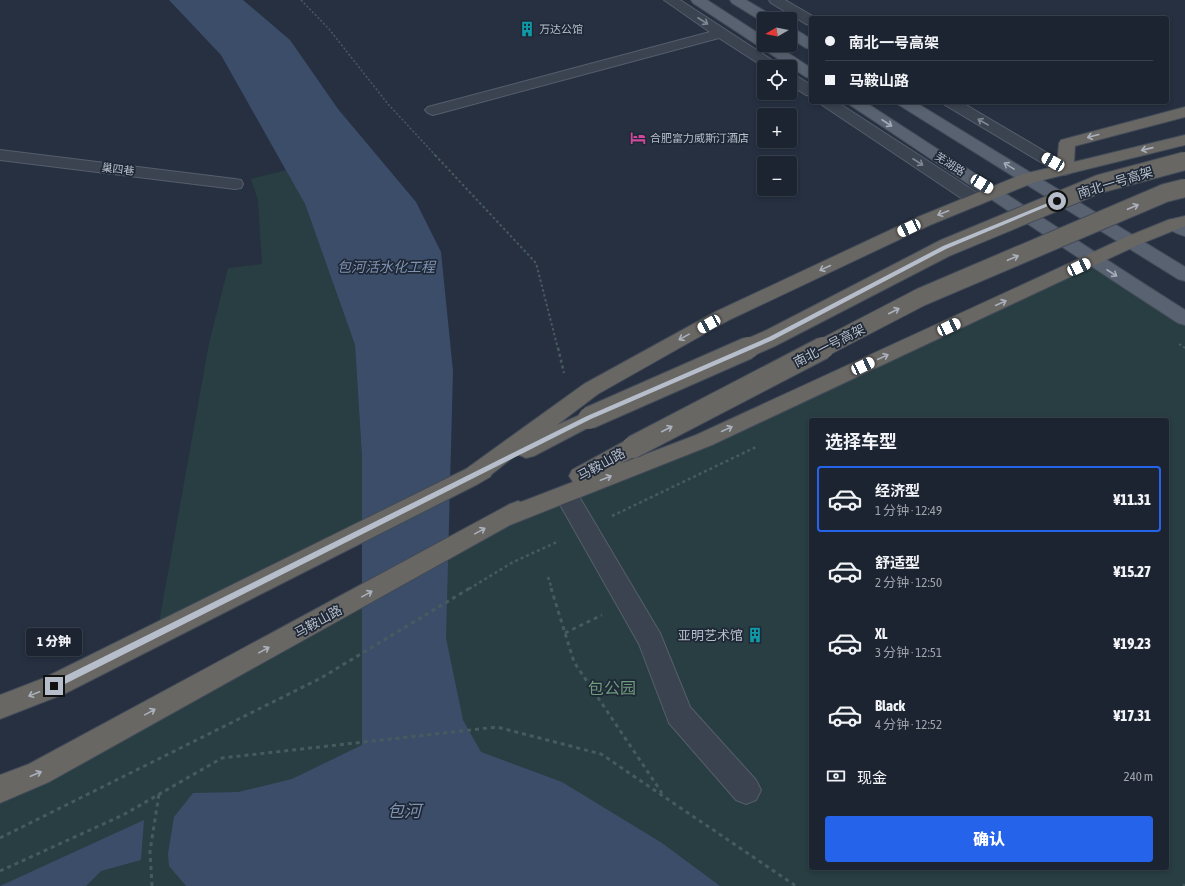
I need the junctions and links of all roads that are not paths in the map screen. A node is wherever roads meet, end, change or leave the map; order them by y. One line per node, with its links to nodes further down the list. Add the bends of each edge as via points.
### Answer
1 (671, 0): 7 (street, one-way to 7)
2 (698, 0): 9 (main road)
3 (737, 0): 5 (main road)
4 (776, 0): 6 (street)
5 (757, 12)
6 (809, 20)
7 (721, 33): 12 (street); 20 (street)
8 (797, 36): 10 (main road)
9 (757, 38)
10 (809, 44)
11 (778, 52): 13 (main road)
12 (762, 60)
13 (809, 73)
14 (797, 83): 15 (street)
15 (809, 91)
16 (830, 104): 31 (street, one-way to 31)
17 (858, 104): 30 (main road, 芜湖路, one-way to 30)
18 (907, 104): 27 (main road, one-way to 18)
19 (953, 104): 26 (street, one-way to 19)
20 (433, 110)
21 (1185, 112): 26 (highway, one-way to 26, via 1067,143)
22 (1185, 126): 26 (highway, via 1075,154)
23 (1185, 140): 26 (highway, one-way to 26)
24 (0, 155): 28 (street, 巢四巷)
25 (1185, 161): 38 (highway, 南北一号高架, bridge, via 1099,184 945,248 771,338 589,418)
26 (1066, 170): 27 (highway)
27 (1029, 178): 30 (highway); 33 (main road)
28 (235, 184)
29 (1185, 188): 37 (highway, 南北一号高架, one-way to 29, bridge, via 921,297 1165,193)
30 (994, 192): 31 (highway); 34 (main road, 芜湖路)
31 (976, 200): 38 (highway, one-way to 38, via 924,221 722,316 591,389)
32 (1181, 225): 33 (highway)
33 (1132, 242): 34 (highway); 35 (main road)
34 (1093, 260): 36 (main road, 芜湖路, one-way to 36); 39 (highway, one-way to 34, via 704,440)
35 (1185, 275)
36 (1185, 320)
37 (633, 447): 40 (highway, 马鞍山路)
38 (470, 478): 41 (highway, one-way to 41, via 54,686)
39 (566, 494): 40 (highway); 43 (street, via 651,641 679,714)
40 (505, 518): 42 (highway, 马鞍山路, one-way to 40, via 39,773)
41 (0, 707)
42 (0, 789)
43 (746, 790)

